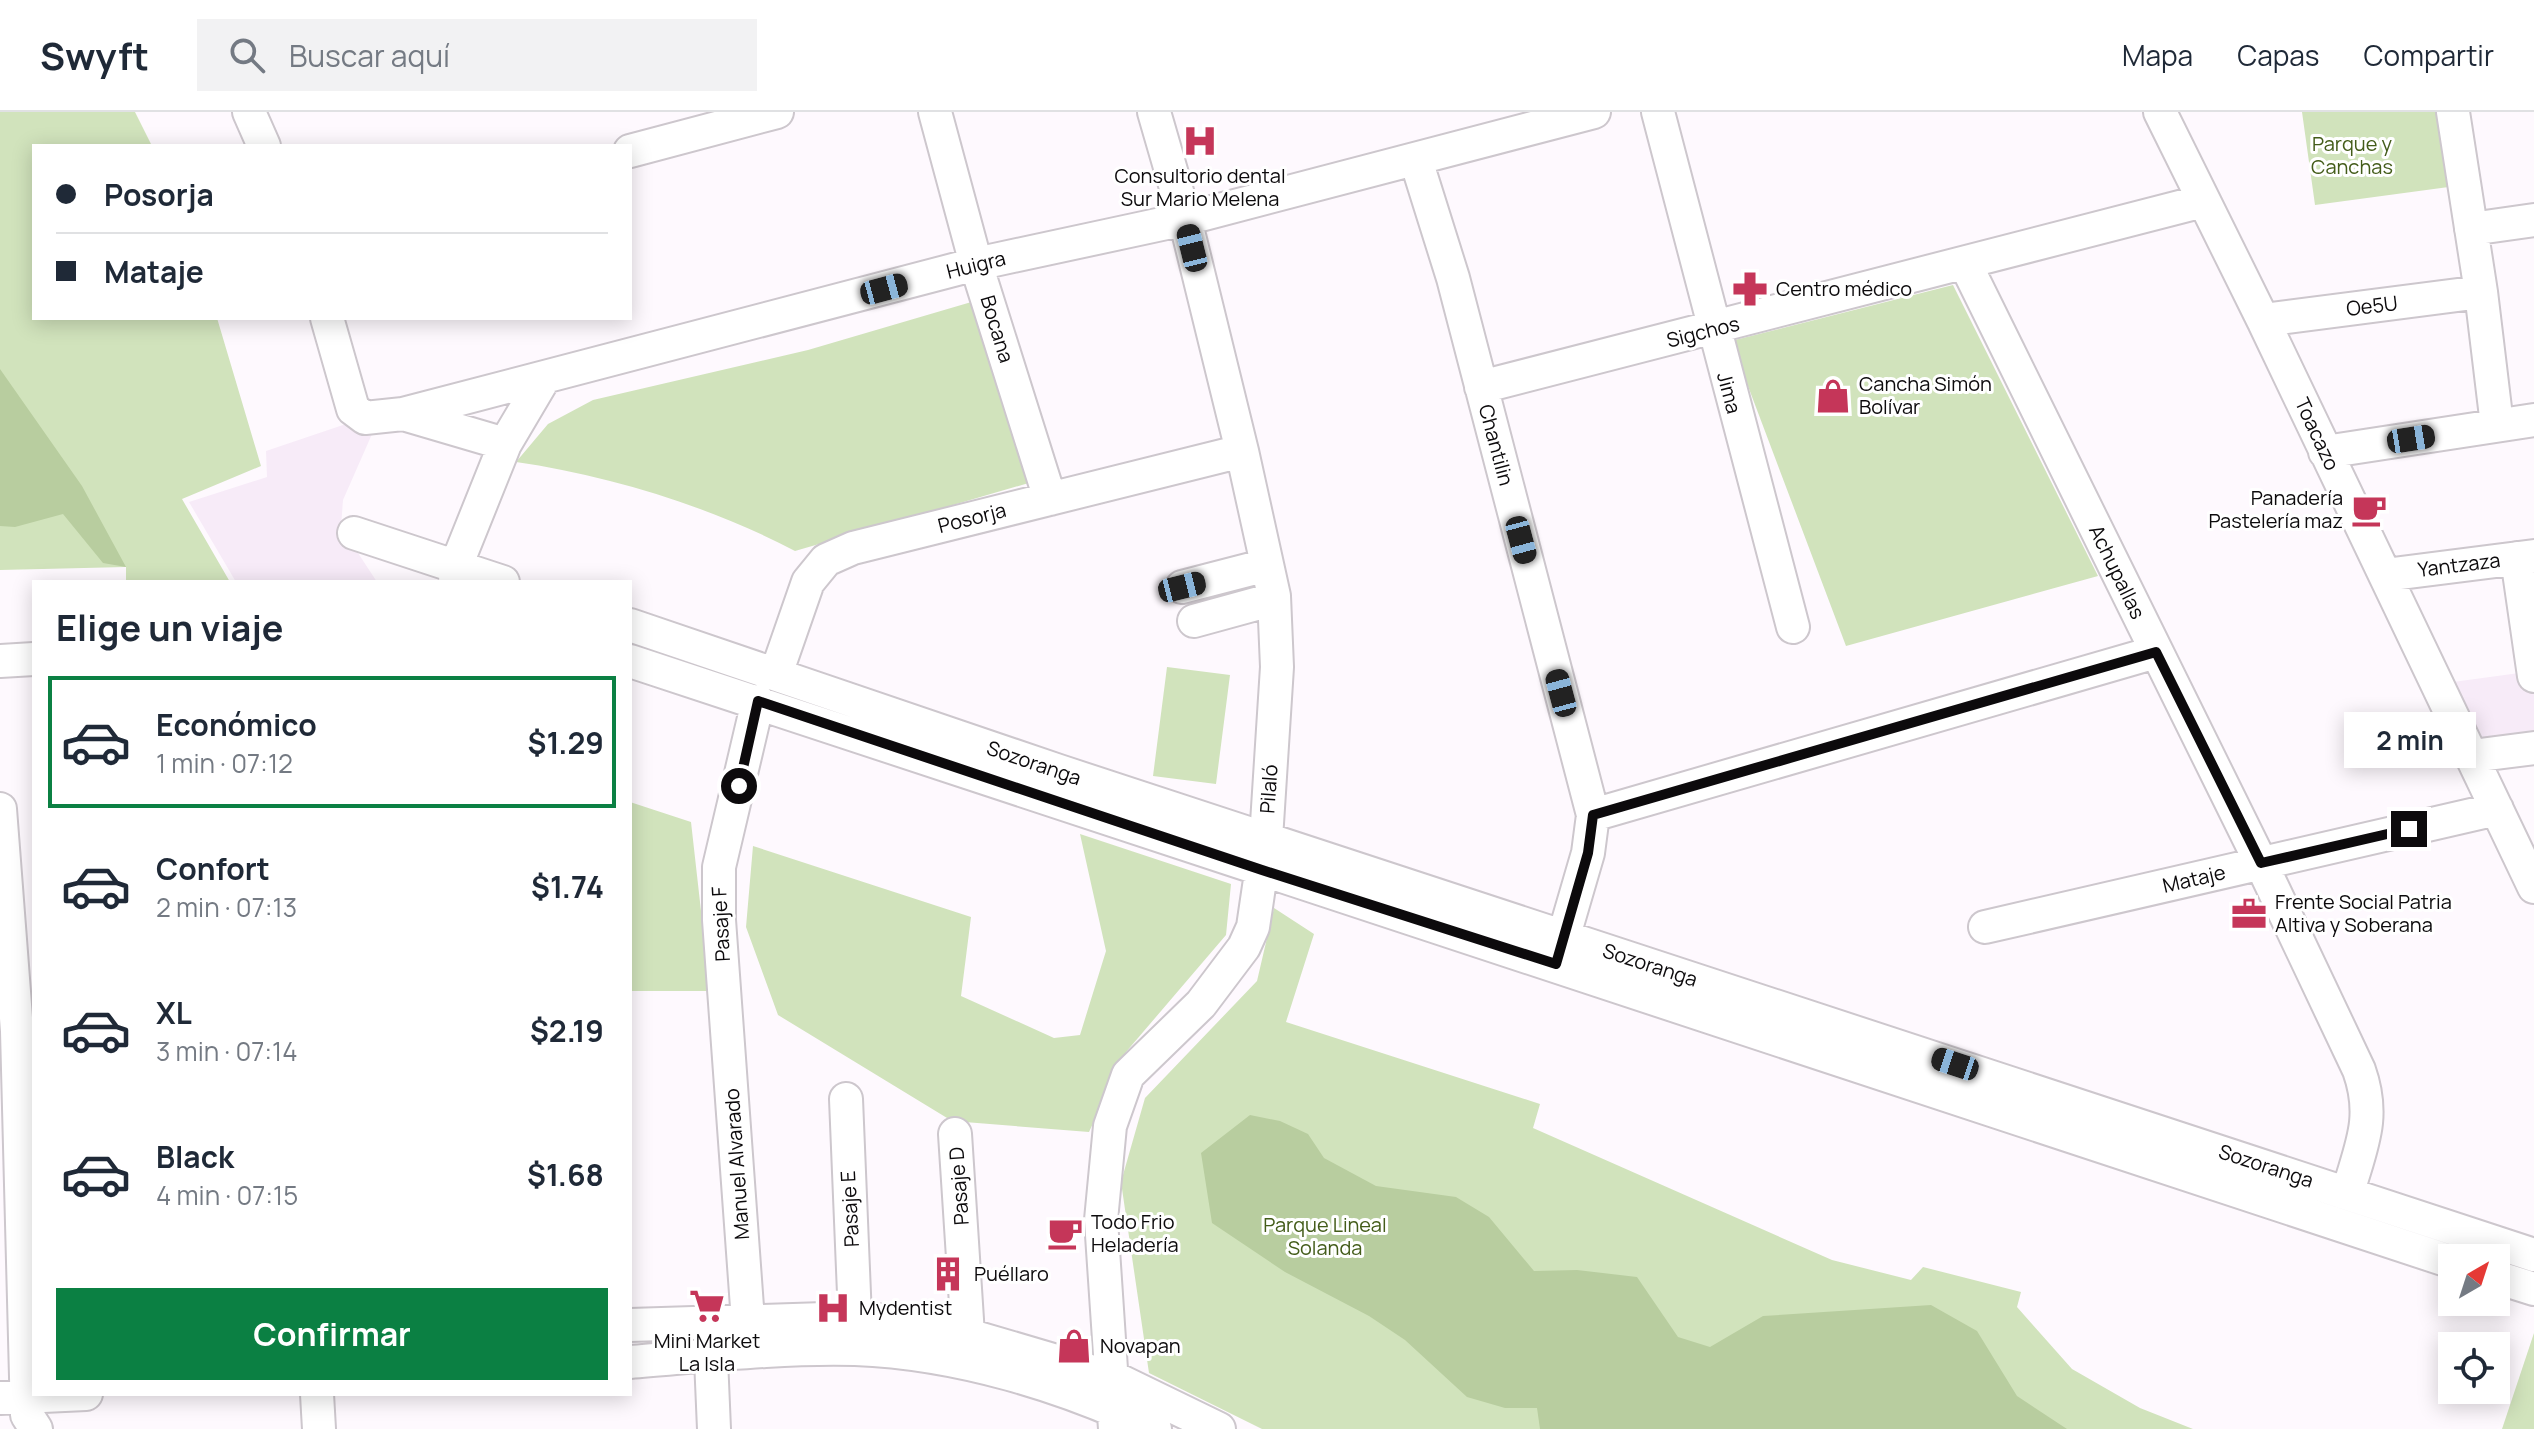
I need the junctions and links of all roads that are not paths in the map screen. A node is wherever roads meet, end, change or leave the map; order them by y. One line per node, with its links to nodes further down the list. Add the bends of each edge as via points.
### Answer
1 (249, 112): 9 (street)
2 (777, 112): 10 (street)
3 (935, 112): 17 (street, Bocana)
4 (1154, 112): 13 (street, Pilaló)
5 (1594, 112): 11 (street, Huigra)
6 (1658, 112): 21 (street, Jima)
7 (2160, 112): 12 (street, Toacazo)
8 (2453, 112): 15 (street)
9 (263, 144)
10 (632, 150)
11 (1416, 160): 13 (street, Huigra); 23 (street, Chantilin)
12 (2203, 201): 16 (street, Sigchos); 20 (street, Toacazo)
13 (1185, 219): 17 (street, Huigra); 28 (street, Pilaló)
14 (2534, 220): 15 (street)
15 (2471, 229): 18 (street)
16 (1965, 263): 21 (street, Sigchos); 42 (street, Achupallas)
17 (976, 264): 22 (street, Huigra); 30 (street, Bocana)
18 (2481, 292): 20 (street, Oe5U); 26 (street)
19 (328, 320): 24 (street, Huigra, via 353,409 365,418)
20 (2263, 320): 29 (street, Toacazo)
21 (1712, 330): 23 (street, Sigchos); 41 (street, Jima)
22 (544, 378): 24 (street, Huigra); 27 (street)
23 (1481, 387): 54 (street, Chantilin)
24 (403, 414): 27 (street)
25 (2534, 420): 26 (street)
26 (2497, 425): 29 (street)
27 (505, 444): 34 (street)
28 (1242, 451): 30 (street, Posorja); 33 (street, Pilaló)
29 (2325, 452): 35 (street, Toacazo)
30 (1050, 499): 46 (street, Posorja, via 853,548 826,560 808,582)
31 (354, 533): 34 (street)
32 (2525, 557): 35 (street, Yantzaza); 47 (street)
33 (1267, 565): 37 (street); 38 (street, Pilaló)
34 (456, 574): 36 (street)
35 (2385, 575): 50 (street, Toacazo)
36 (491, 580)
37 (1182, 587)
38 (1274, 599): 39 (street); 55 (street, Pilaló, via 1277,667)
39 (1194, 621)
40 (632, 626): 46 (street, Sozoranga)
41 (1793, 627)
42 (2156, 652): 54 (street); 56 (street, Achupallas)
43 (32, 659): 44 (street)
44 (0, 661)
45 (632, 662): 48 (street, Sozoranga)
46 (776, 674): 51 (street, Sozoranga)
47 (2534, 676)
48 (758, 701): 51 (street, Sozoranga); 60 (street, Pasaje F, via 719,867)
49 (2534, 748): 50 (street)
50 (2472, 756): 53 (street, Toacazo)
51 (1054, 785): 55 (street, Sozoranga)
52 (0, 809): 61 (street)
53 (2497, 809): 56 (street, Mataje); 57 (street, Toacazo)
54 (1593, 815): 59 (street, Chantilin, via 1588,853)
55 (1264, 855): 59 (street, Sozoranga); 77 (street, Pilaló, via 1253,927 1244,947 1201,1004 1128,1075 1110,1126 1101,1220)
56 (2261, 863): 58 (street, Mataje); 64 (street, Achupallas, via 2368,1096 2368,1122)
57 (2534, 887)
58 (1985, 927)
59 (1559, 950): 64 (street, Sozoranga); 66 (street, Sozoranga)
60 (727, 1006): 70 (street, Manuel Alvarado)
61 (17, 1031): 74 (street)
62 (846, 1099): 69 (street, Pasaje E)
63 (955, 1134): 73 (street, Pasaje D)
64 (2348, 1192): 65 (street, Sozoranga)
65 (2534, 1255)
66 (2438, 1257)
67 (2510, 1281): 68 (street)
68 (2534, 1289)
69 (855, 1318): 70 (street); 73 (street)
70 (748, 1321): 71 (street)
71 (709, 1323): 72 (street); 75 (street)
72 (632, 1325)
73 (968, 1335): 77 (street)
74 (20, 1355): 80 (street)
75 (711, 1355): 76 (street); 81 (street, via 855,1349 934,1358 1010,1376); 83 (street)
76 (632, 1362)
77 (1114, 1378): 81 (street, Pilaló); 85 (street)
78 (79, 1396): 80 (street)
79 (317, 1396): 82 (street)
80 (21, 1413)
81 (1114, 1419): 84 (street)
82 (319, 1429)
83 (714, 1429)
84 (1155, 1429)
85 (1219, 1429)

